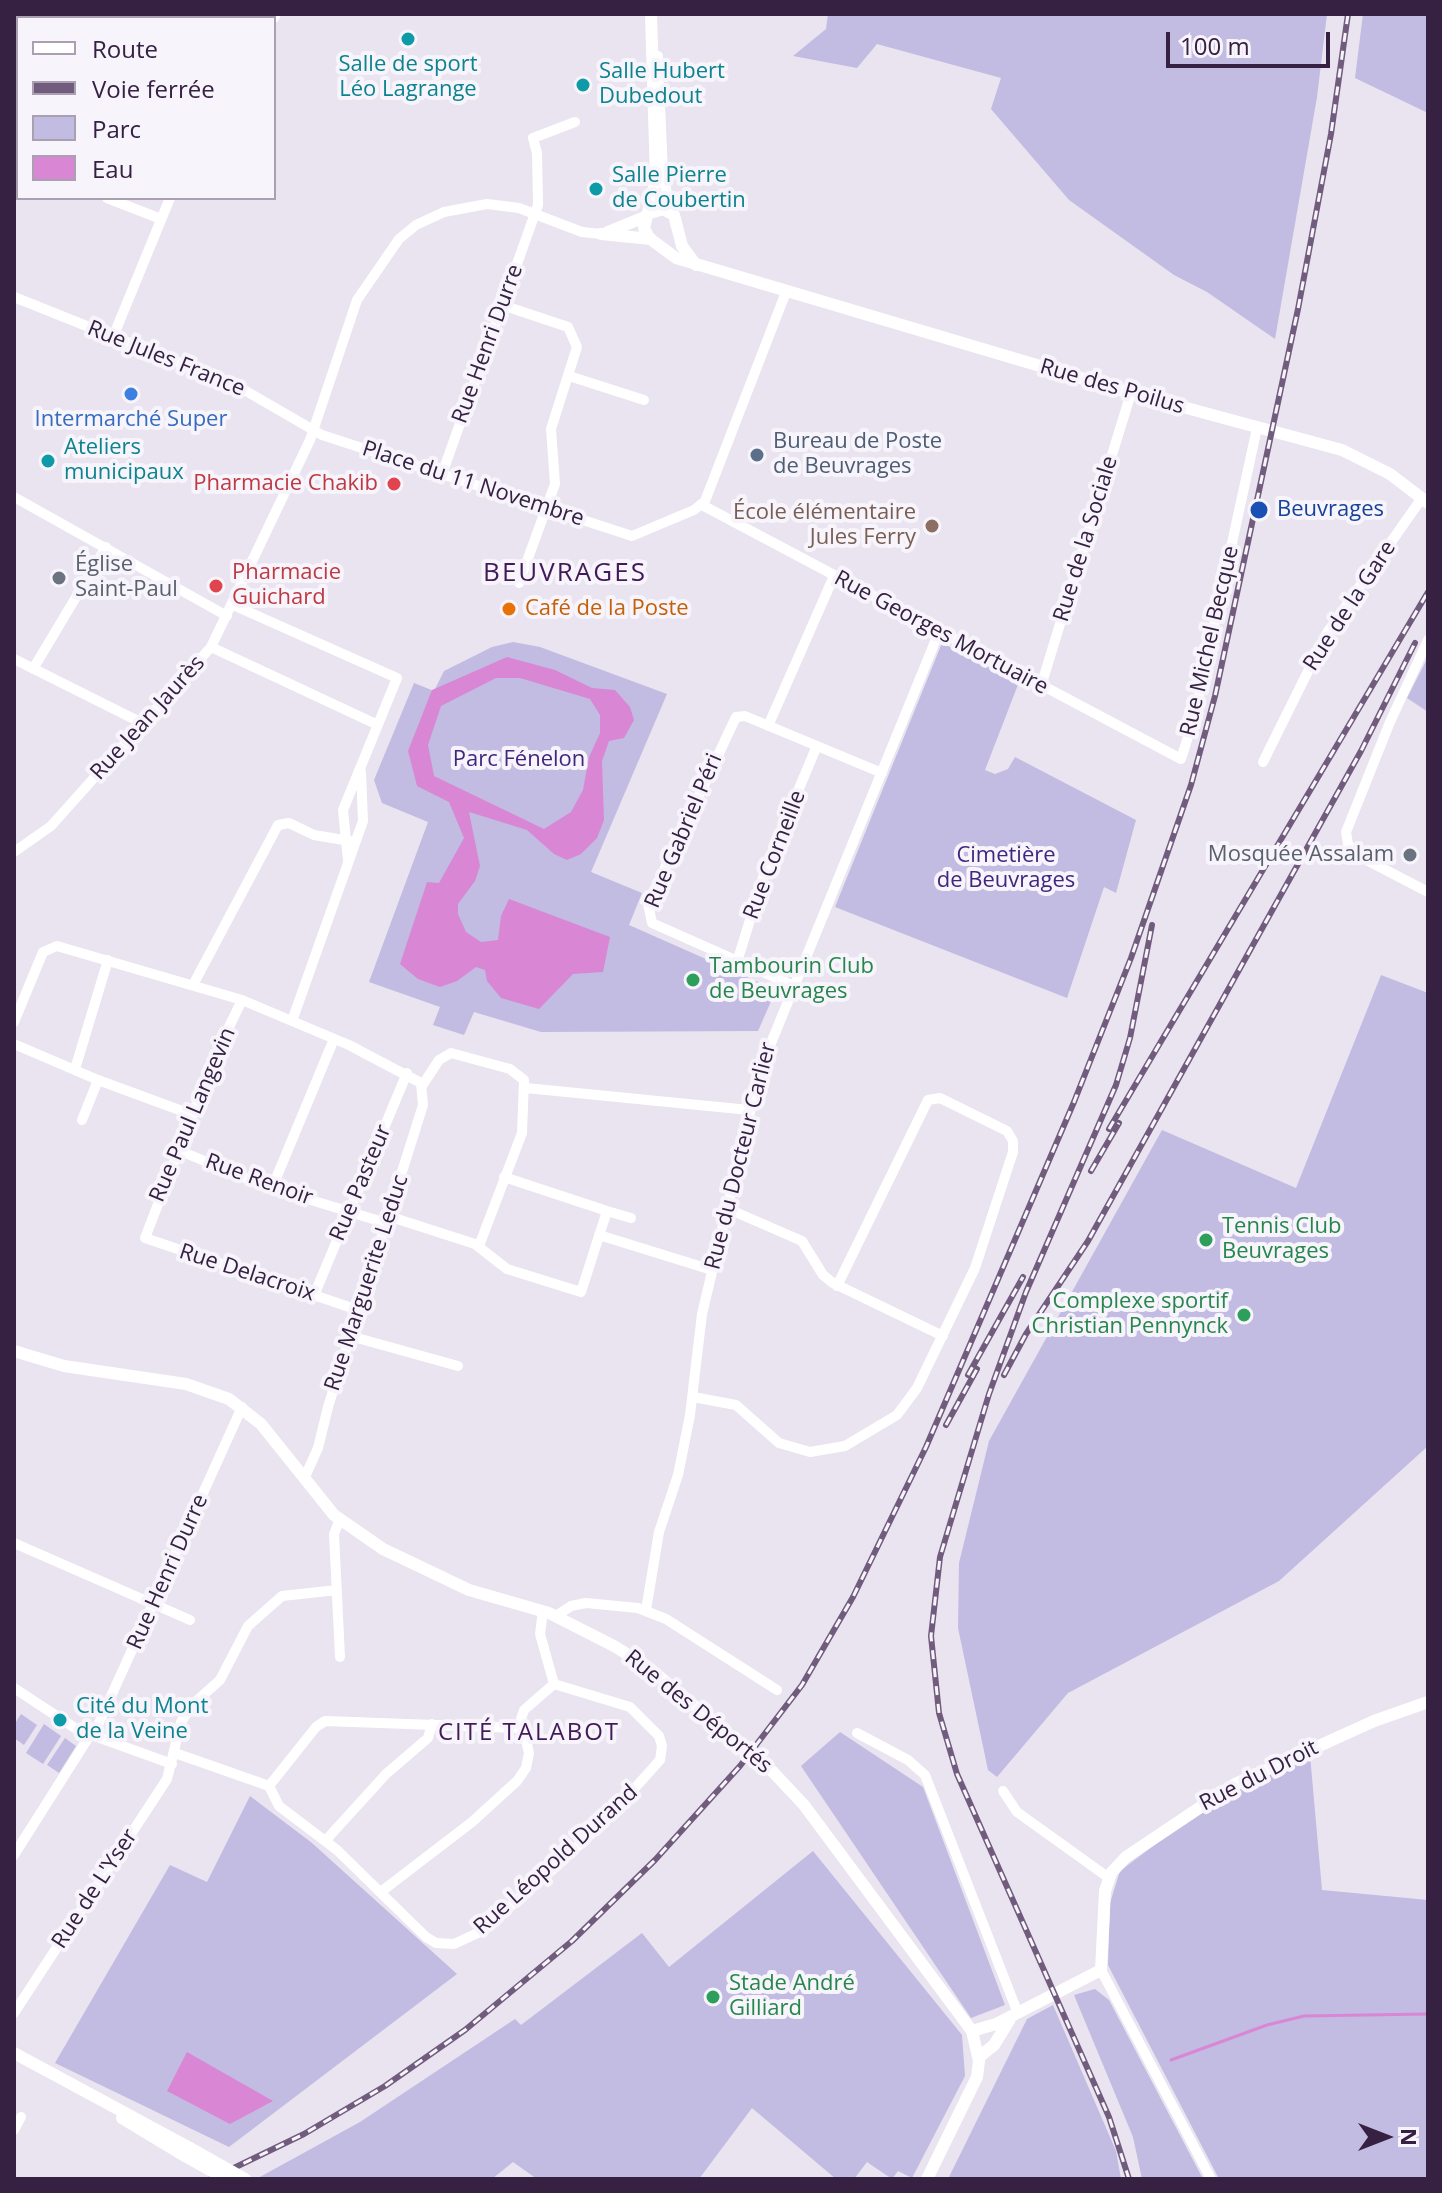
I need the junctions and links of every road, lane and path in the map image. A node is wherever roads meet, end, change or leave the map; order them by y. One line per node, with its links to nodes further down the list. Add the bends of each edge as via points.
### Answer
1 (654, 14): 2 (street)
2 (656, 81): 6 (street); 8 (street, via 656,180)
3 (575, 122): 7 (street, Rue Henri Durre, via 533,138 538,158)
4 (112, 200): 9 (street)
5 (169, 200): 9 (street)
6 (671, 212): 8 (street, via 660,209); 10 (street)
7 (535, 213): 11 (street, Rue Jean Jaurès); 16 (street, Rue Henri Durre); 22 (street, Rue Jean Jaurès, via 503,205 465,206 428,219 399,239 368,279 349,316)
8 (648, 215): 11 (street); 12 (street, via 644,228)
9 (161, 219): 17 (street)
10 (678, 230): 12 (street, via 669,241); 13 (street)
11 (601, 234): 12 (street)
12 (652, 240): 13 (street, Rue des Poilus, via 679,260)
13 (696, 265): 14 (street, Rue des Poilus)
14 (786, 292): 19 (street, Rue des Poilus); 26 (street)
15 (14, 297): 17 (street, Rue Jules France)
16 (502, 305): 18 (street, via 571,330 577,347); 23 (street, Rue Henri Durre)
17 (113, 337): 22 (street, Rue Jules France, via 244,390)
18 (569, 376): 20 (street); 27 (street, via 551,429 556,479)
19 (1131, 393): 21 (street, Rue des Poilus); 37 (street, Rue de la Sociale)
20 (644, 400)
21 (1257, 428): 25 (street, Rue des Poilus, via 1355,455); 42 (street, Rue Michel Becque)
22 (314, 431): 23 (street, Place du 11 Novembre); 31 (street, Rue Jean Jaurès)
23 (442, 474): 27 (street, Place du 11 Novembre)
24 (14, 497): 28 (street)
25 (1425, 500): 43 (street, Rue de la Gare, via 1327,633)
26 (702, 505): 27 (street, Place du 11 Novembre, via 632,536); 29 (street, Rue Georges Mortuaire)
27 (548, 507): 30 (street)
28 (106, 547): 31 (street); 36 (street)
29 (834, 576): 32 (street, Rue Georges Mortuaire); 40 (street)
30 (519, 583)
31 (230, 611): 34 (street, Rue Jean Jaurès); 39 (street, via 397,678)
32 (939, 632): 37 (street, Rue Georges Mortuaire); 45 (street, Rue du Docteur Carlier)
33 (1428, 640): 48 (street, via 1346,836 1357,855)
34 (211, 647): 38 (street, Rue Jean Jaurès); 39 (street)
35 (14, 659): 36 (street)
36 (33, 669): 38 (street)
37 (1041, 686): 42 (street, Rue Georges Mortuaire)
38 (144, 724): 47 (street, Rue Jean Jaurès, via 51,826)
39 (378, 725): 44 (street)
40 (768, 726): 41 (street, Rue Gabriel Péri); 50 (street, Rue Gabriel Péri, via 742,716 731,721 647,907 652,923)
41 (816, 748): 45 (street, Rue Gabriel Péri); 50 (street, Rue Corneille, via 767,865)
42 (1181, 759)
43 (1263, 762)
44 (362, 766): 46 (street, via 364,813); 46 (street, via 342,814)
45 (882, 773): 52 (street, Rue du Docteur Carlier)
46 (351, 840): 51 (street, via 314,835 289,823 278,825); 54 (street)
47 (14, 852)
48 (1428, 892)
49 (108, 960): 51 (street); 55 (street, via 49,947); 58 (street)
50 (737, 962): 52 (street, Rue Gabriel Péri)
51 (193, 985): 53 (street)
52 (794, 986): 63 (street, Rue du Docteur Carlier, via 765,1053)
53 (242, 1000): 54 (street); 64 (street, Rue Paul Langevin)
54 (292, 1021): 56 (street)
55 (14, 1022)
56 (334, 1039): 59 (street); 68 (street)
57 (14, 1044): 58 (street)
58 (75, 1069): 60 (street)
59 (407, 1073): 61 (street); 70 (street, Rue Pasteur)
60 (98, 1080): 64 (street); 65 (street)
61 (422, 1086): 62 (street, via 439,1060 455,1053 515,1071); 73 (street, Rue Marguerite Leduc, via 423,1105)
62 (526, 1088): 63 (street); 67 (street, via 522,1133)
63 (749, 1110): 69 (street, Rue du Docteur Carlier)
64 (193, 1115): 66 (street, Rue Paul Langevin)
65 (82, 1120)
66 (178, 1150): 68 (street, Rue Renoir); 74 (street, Rue Paul Langevin)
67 (504, 1177): 71 (street); 76 (street)
68 (272, 1188): 70 (street, Rue Renoir)
69 (726, 1208): 77 (street, Rue du Docteur Carlier); 78 (street, via 802,1241 823,1275)
70 (349, 1211): 73 (street, Rue Renoir); 79 (street, Rue Pasteur)
71 (607, 1211): 72 (street); 75 (street)
72 (631, 1218)
73 (387, 1220): 76 (street, Rue Renoir); 80 (street, Rue Marguerite Leduc)
74 (145, 1230): 79 (street, Rue Delacroix, via 150,1242)
75 (599, 1235): 76 (street, via 581,1292 511,1270); 77 (street)
76 (479, 1246)
77 (712, 1270): 85 (street, Rue du Docteur Carlier)
78 (837, 1286): 82 (street); 82 (street, via 928,1100 940,1098 1001,1126 1011,1137 1013,1152 982,1250)
79 (315, 1293): 80 (street, Rue Delacroix)
80 (358, 1310): 81 (street, Rue Marguerite Leduc)
81 (350, 1336): 84 (street); 87 (street, Rue Marguerite Leduc)
82 (943, 1336): 85 (street, via 901,1411 831,1450 790,1448 736,1405)
83 (14, 1351): 86 (street, via 64,1366 186,1384)
84 (458, 1366)
85 (693, 1397): 92 (street, Rue du Docteur Carlier, via 678,1475 659,1532)
86 (242, 1407): 87 (street, Rue des Déportés); 91 (street, Rue Henri Durre)
87 (304, 1479): 88 (street, Rue des Déportés)
88 (340, 1519): 90 (street, via 334,1530); 93 (street, Rue des Déportés, via 411,1565 477,1593)
89 (14, 1543): 91 (street)
90 (337, 1590): 95 (street); 104 (street, Rue de L'Yser, via 286,1594 263,1608 240,1636 220,1680 184,1717)
91 (153, 1604): 94 (street); 103 (street, Rue Henri Durre)
92 (646, 1610): 93 (street, via 586,1603); 98 (street)
93 (550, 1614): 96 (street, via 540,1634); 114 (street, Rue des Déportés, bridge, via 648,1667 773,1772 804,1805)
94 (190, 1620)
95 (340, 1657)
96 (554, 1684): 101 (street, via 524,1710); 110 (street, Rue Léopold Durand, via 630,1707 661,1741 658,1765 600,1826 472,1938 448,1944 431,1941)
97 (14, 1688): 103 (street)
98 (777, 1690)
99 (1428, 1702): 109 (street, Rue du Droit, via 1219,1792 1126,1857)
100 (432, 1724): 101 (street); 105 (street, via 325,1721); 107 (street, via 428,1738 386,1774)
101 (518, 1728): 110 (street, via 529,1753 517,1781)
102 (857, 1733): 112 (street, via 925,1775)
103 (92, 1736): 104 (street); 108 (street, Rue Henri Durre)
104 (174, 1759): 105 (street); 113 (street, Rue de L'Yser, via 167,1779)
105 (269, 1786): 107 (street, Rue Léopold Durand, via 279,1806)
106 (1003, 1791): 109 (street, via 1017,1812)
107 (326, 1840): 110 (street, Rue Léopold Durand)
108 (14, 1855)
109 (1109, 1878): 111 (street)
110 (382, 1891)
111 (1101, 1970): 112 (street); 123 (street)
112 (1017, 2011): 114 (street); 116 (street)
113 (14, 2013)
114 (972, 2031): 116 (street, Rue des Déportés)
115 (14, 2053): 119 (street)
116 (979, 2057): 122 (street, Rue des Déportés, via 979,2071)
117 (21, 2117): 118 (street)
118 (14, 2130)
119 (188, 2152): 120 (street, bridge); 121 (street, bridge)
120 (226, 2179)
121 (245, 2179)
122 (927, 2179)
123 (1211, 2179)

